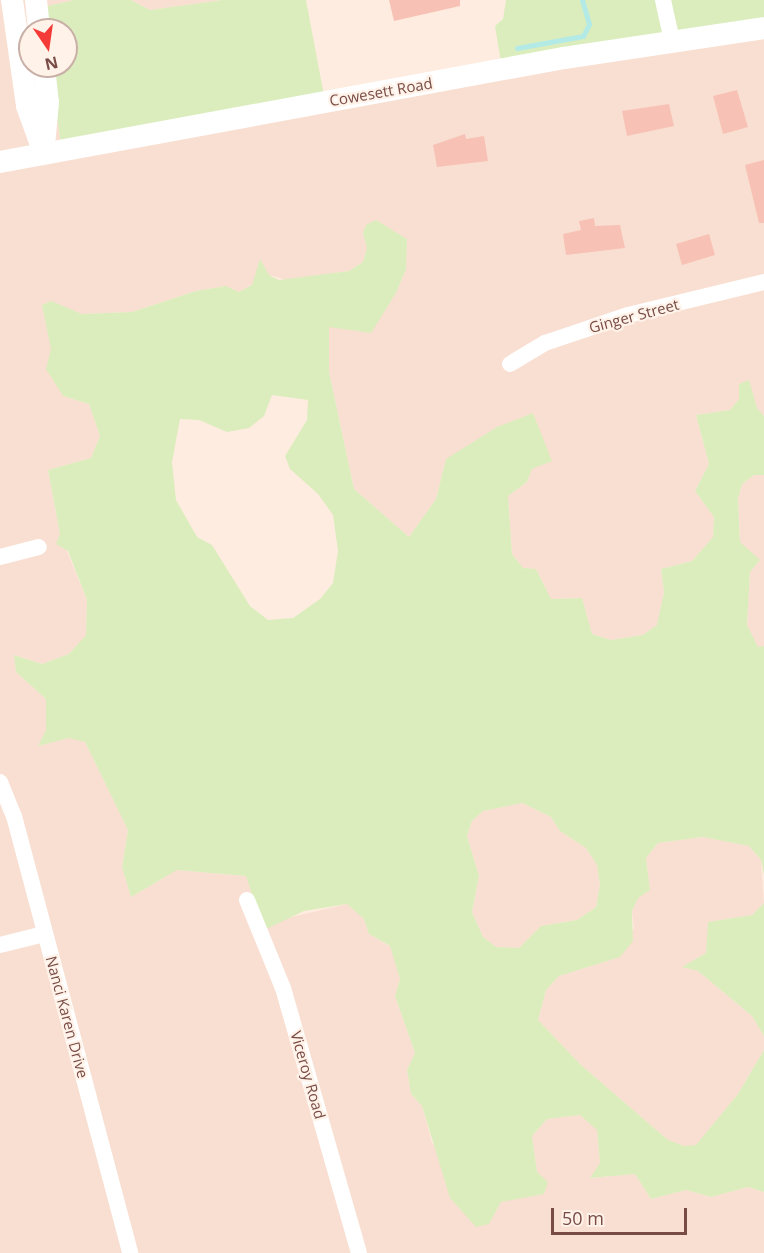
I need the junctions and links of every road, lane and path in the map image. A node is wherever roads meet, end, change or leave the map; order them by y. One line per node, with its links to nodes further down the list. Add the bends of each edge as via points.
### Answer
1 (12, 0): 8 (main road, via 27,106)
2 (36, 0): 4 (main road)
3 (663, 0): 6 (street)
4 (38, 18)
5 (763, 30): 6 (main road, Cowesett Road)
6 (672, 41): 8 (main road, Cowesett Road)
7 (45, 78): 8 (main road, via 48,102)
8 (44, 153): 9 (main road, Cowesett Road)
9 (0, 162)
10 (764, 282): 11 (street, Ginger Street, via 628,315 545,343)
11 (510, 364)
12 (39, 547): 13 (street)
13 (0, 557)
14 (0, 782): 16 (street, Nanci Karen Drive)
15 (247, 900): 19 (street, Viceroy Road, via 283,988)
16 (44, 933): 17 (street); 18 (street, Nanci Karen Drive)
17 (0, 945)
18 (130, 1253)
19 (359, 1253)

